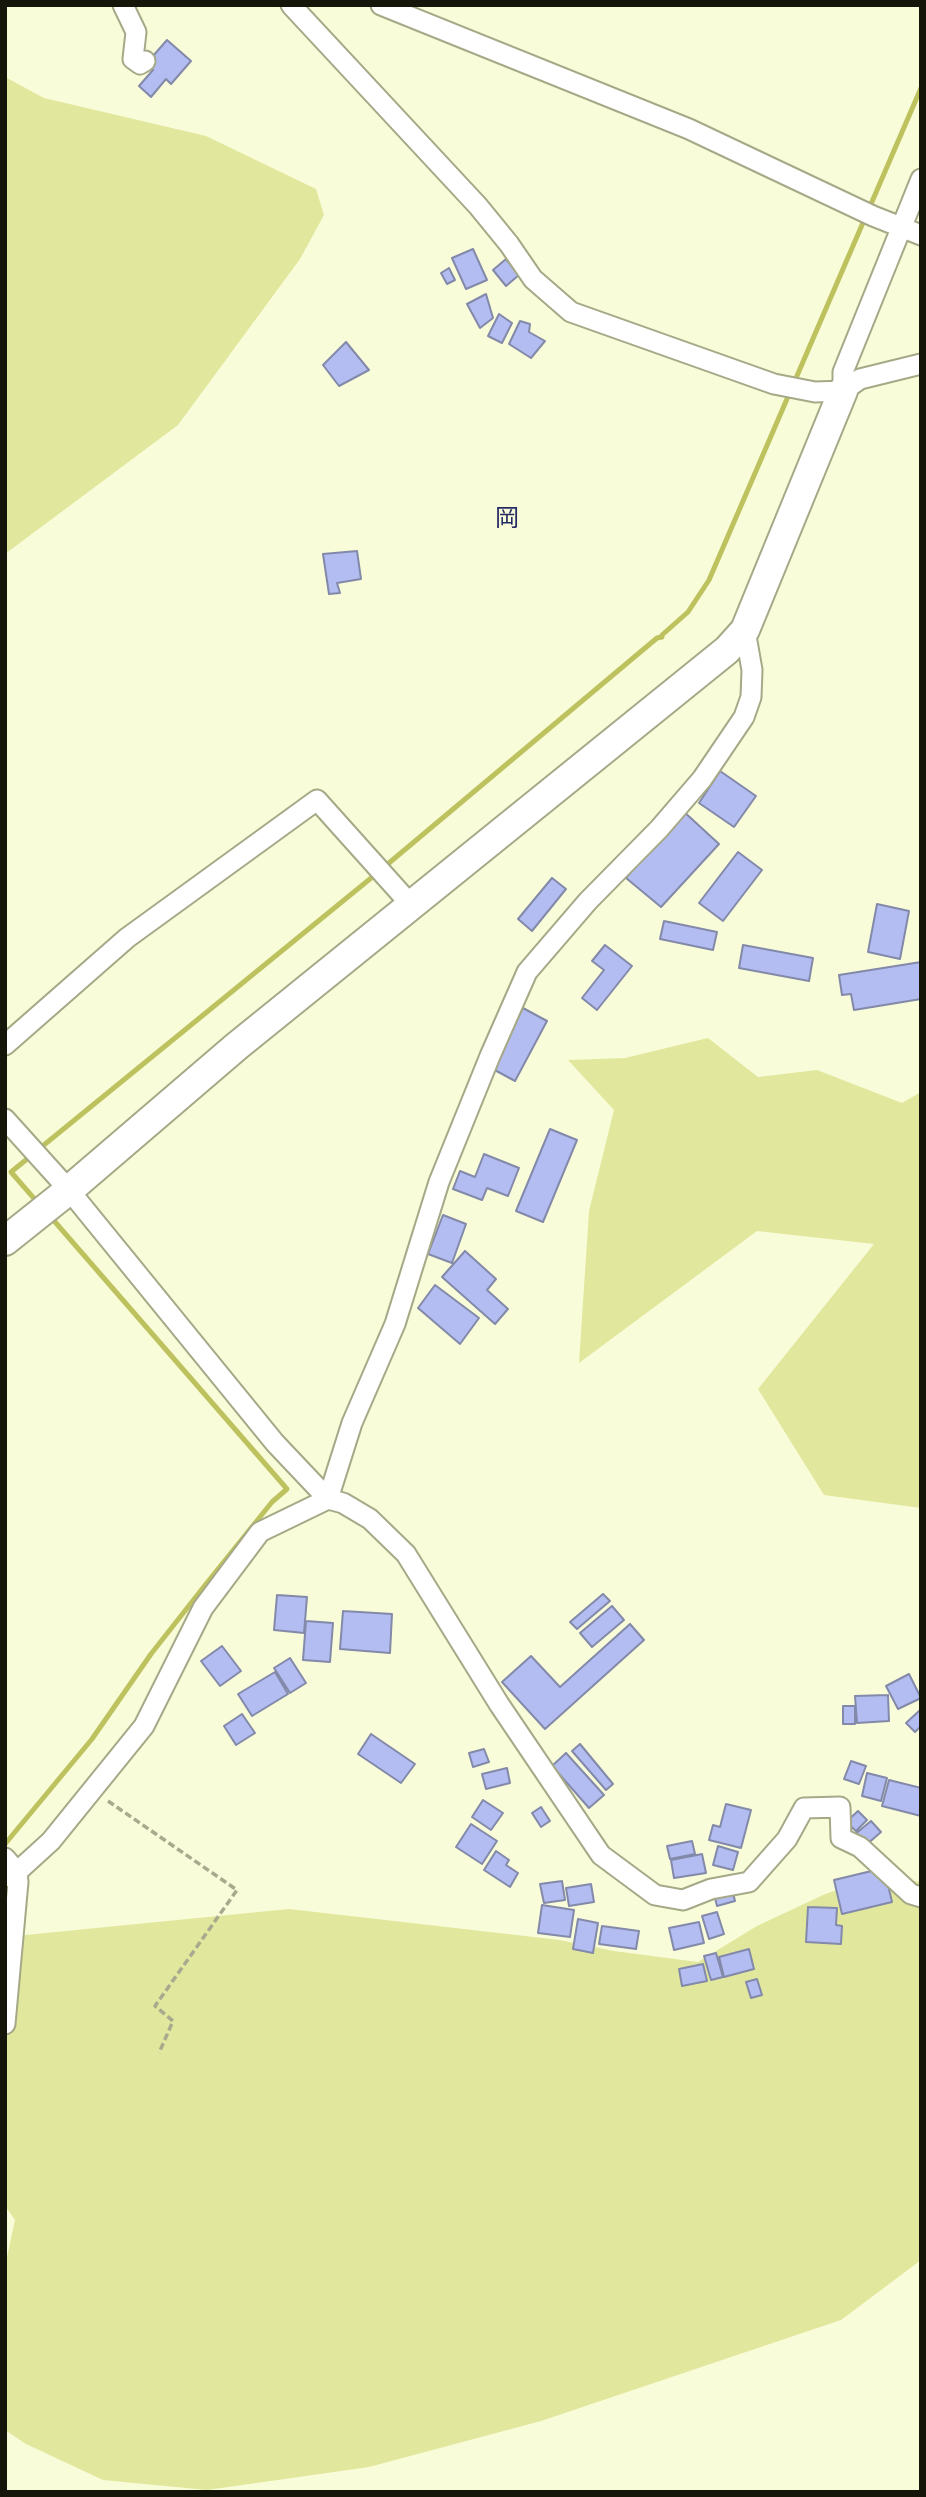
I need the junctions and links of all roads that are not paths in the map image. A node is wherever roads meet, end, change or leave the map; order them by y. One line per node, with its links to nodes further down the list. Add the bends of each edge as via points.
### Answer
1 (123, 5): 4 (street, via 136,32 133,59 140,64)
2 (291, 5): 9 (street, via 478,206 533,279 571,312 775,384 815,392)
3 (381, 5): 6 (street, via 689,129)
4 (145, 61)
5 (921, 179): 6 (street)
6 (900, 227): 7 (street); 9 (street, via 843,372)
7 (921, 235)
8 (921, 364): 9 (street, via 860,379)
9 (843, 391): 10 (street)
10 (746, 630): 11 (street); 16 (street, via 752,670 751,697 744,717 668,819 527,972 439,1182 395,1324 352,1423)
11 (412, 906): 12 (street, via 317,800 127,938); 14 (street, via 237,1046)
12 (5, 1045)
13 (5, 1119): 14 (street)
14 (69, 1190): 15 (street); 16 (street, via 275,1443)
15 (5, 1241)
16 (328, 1499): 17 (street, via 260,1532 203,1608 144,1726 51,1841); 18 (street, via 370,1519 406,1554 499,1704 601,1855 655,1895 683,1900 711,1888 749,1881 787,1839 804,1808 840,1807 841,1838 860,1847 911,1894)
17 (9, 1869): 19 (street, via 18,1892)
18 (921, 1897)
19 (5, 2024)

